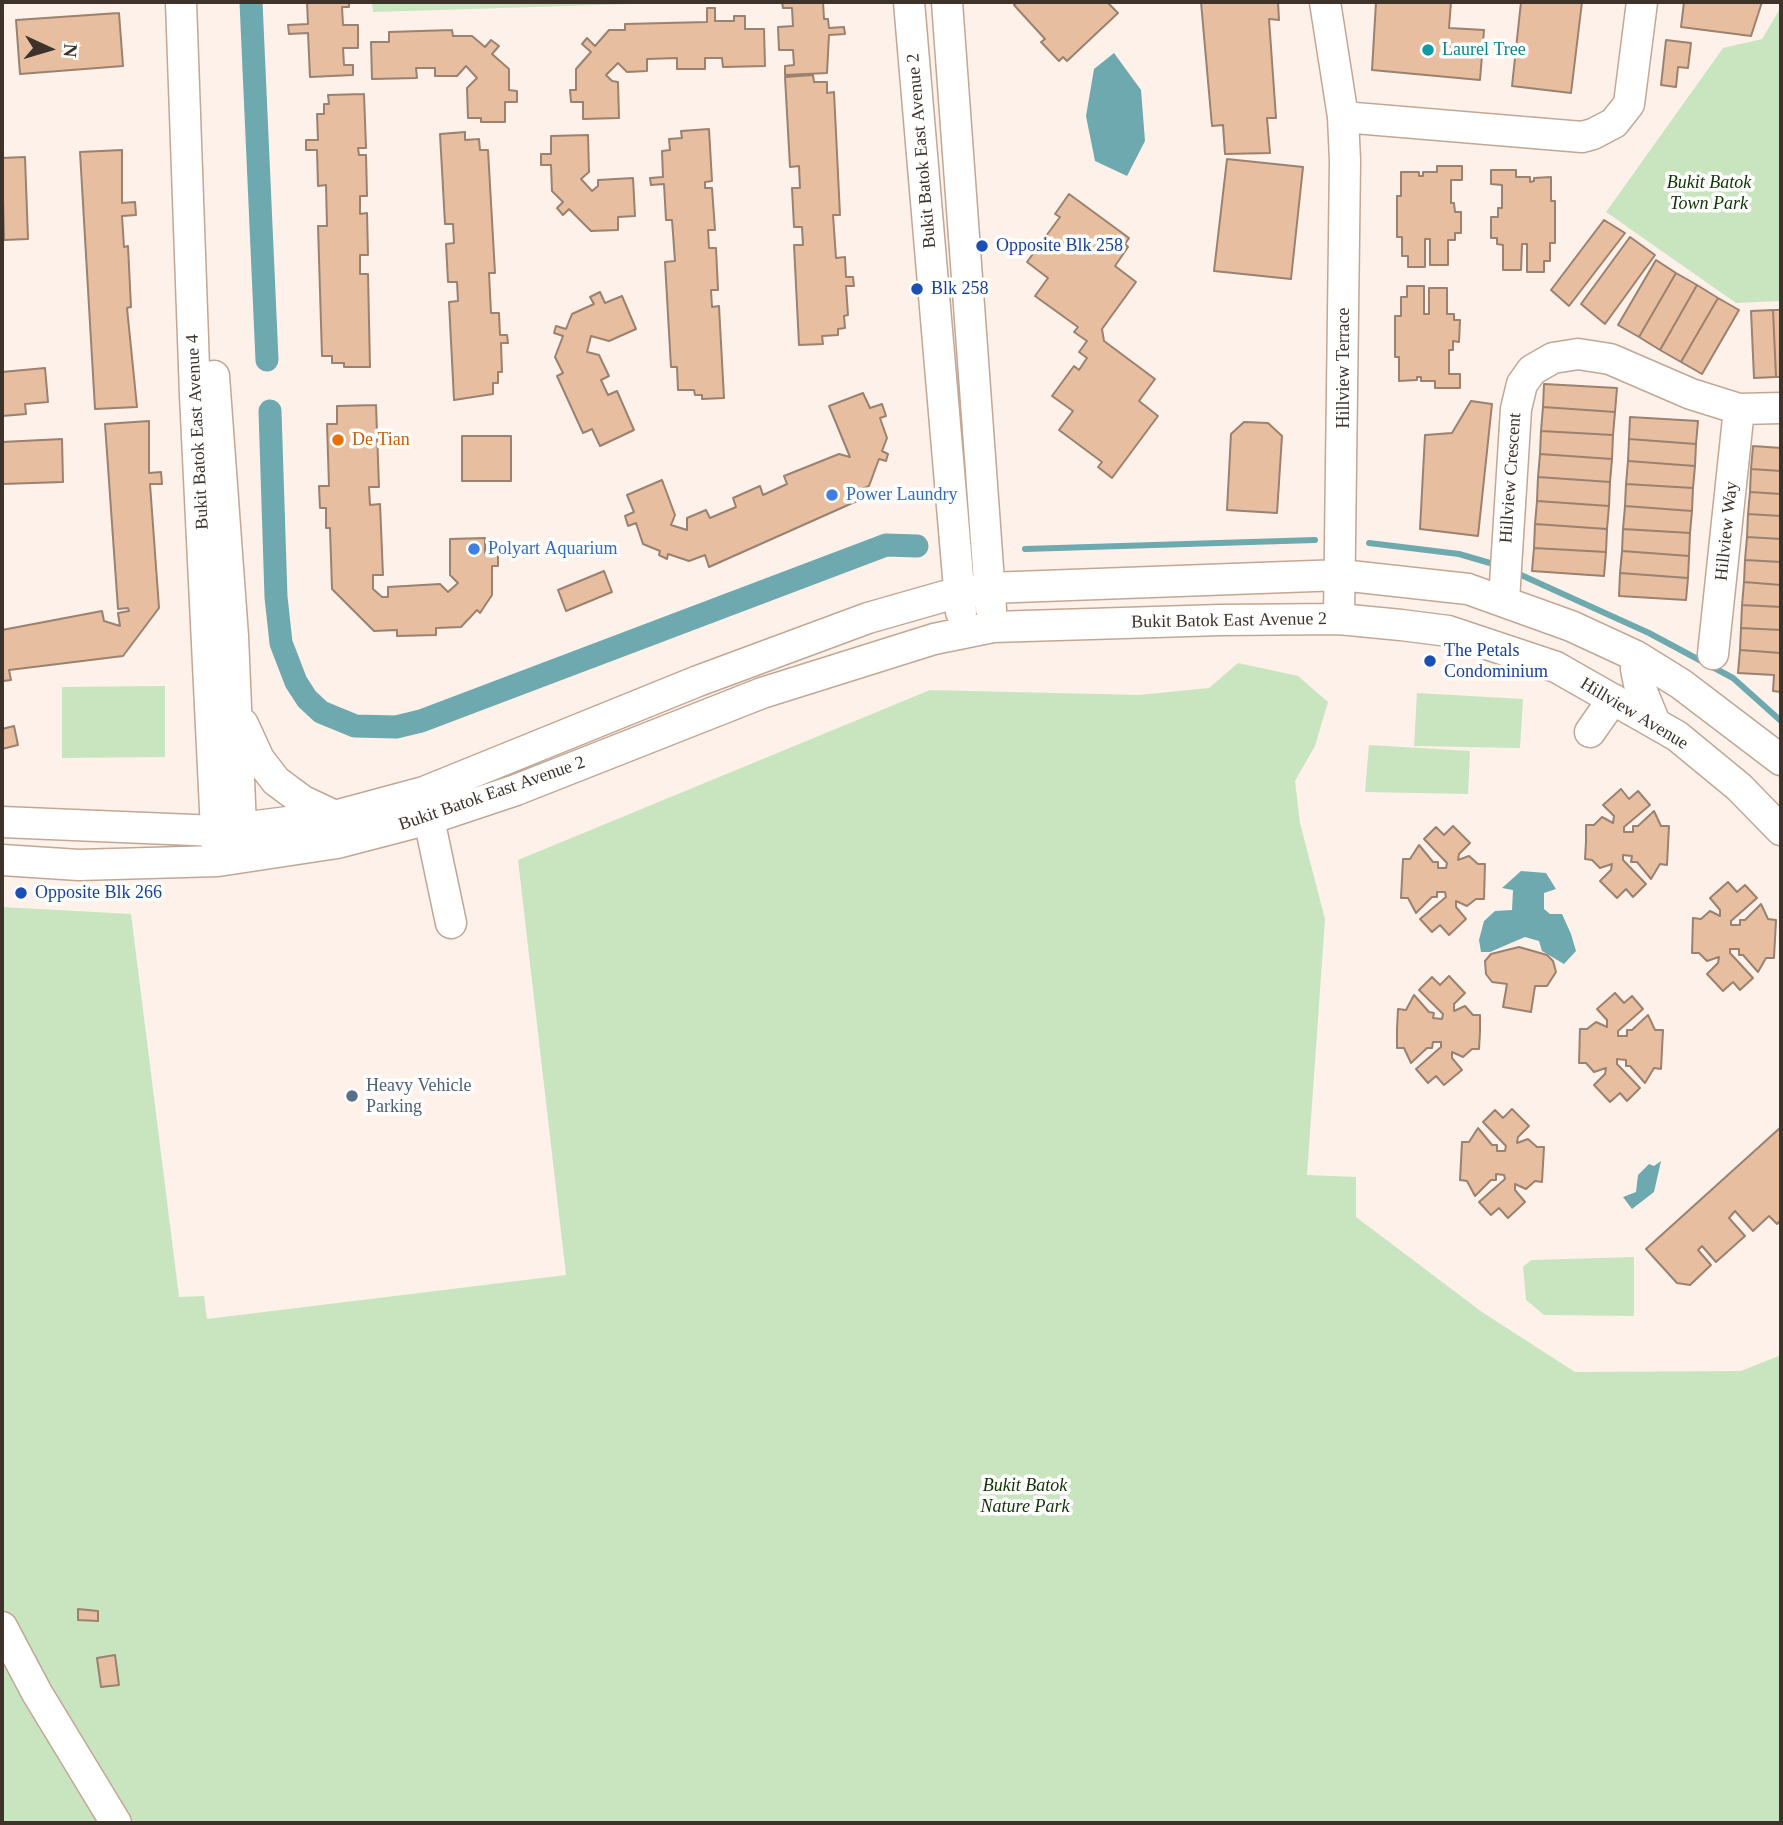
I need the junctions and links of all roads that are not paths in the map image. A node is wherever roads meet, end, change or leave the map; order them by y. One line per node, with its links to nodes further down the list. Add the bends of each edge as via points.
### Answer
1 (181, 2): 28 (street, Bukit Batok East Avenue 4, via 195,395)
2 (198, 2): 20 (street, Bukit Batok East Avenue 4, via 215,394)
3 (909, 2): 12 (street, Bukit Batok East Avenue 2)
4 (947, 2): 11 (street, Bukit Batok East Avenue 2)
5 (1325, 2): 7 (street, Hillview Terrace)
6 (1642, 2): 7 (street, via 1629,104 1614,123 1593,134 1582,137)
7 (1343, 117): 10 (street, Hillview Terrace)
8 (1781, 408): 9 (street, Hillview Crescent)
9 (1739, 409): 13 (street, Hillview Crescent, via 1610,359 1578,354 1553,358 1532,370 1522,384 1516,409); 17 (street, Hillview Way)
10 (1341, 575): 11 (street, Bukit Batok East Avenue 2); 13 (street, via 1436,584); 14 (street, Hillview Terrace)
11 (989, 588): 12 (street, Bukit Batok East Avenue 2); 15 (street, Bukit Batok East Avenue 2)
12 (959, 593): 16 (street, Bukit Batok East Avenue 2); 24 (street, Bukit Batok East Avenue 2, via 868,618 698,681 424,792)
13 (1504, 600): 18 (street)
14 (1339, 619): 15 (street, Bukit Batok East Avenue 2); 19 (street, Hillview Avenue, via 1448,631 1556,667)
15 (992, 627): 16 (street, Bukit Batok East Avenue 2)
16 (963, 633): 25 (street, Bukit Batok East Avenue 2, via 762,693 516,790)
17 (1713, 654)
18 (1639, 658): 21 (street, via 1639,684); 23 (street, via 1721,712)
19 (1597, 695): 21 (street, Hillview Avenue); 22 (street)
20 (236, 708): 24 (street, via 259,759 276,781 303,802); 28 (street, Bukit Batok East Avenue 4)
21 (1656, 723): 27 (street, Hillview Avenue, via 1705,758)
22 (1590, 732)
23 (1781, 760)
24 (335, 816): 28 (street, Bukit Batok East Avenue 2)
25 (429, 819): 28 (street, Bukit Batok East Avenue 2, via 337,843); 30 (street)
26 (2, 822): 28 (street, Bukit Batok East Avenue 2)
27 (1781, 830)
28 (230, 846): 29 (street, Bukit Batok East Avenue 2, via 79,865)
29 (2, 860)
30 (451, 923)
31 (2, 1627): 32 (street)
32 (116, 1823)

